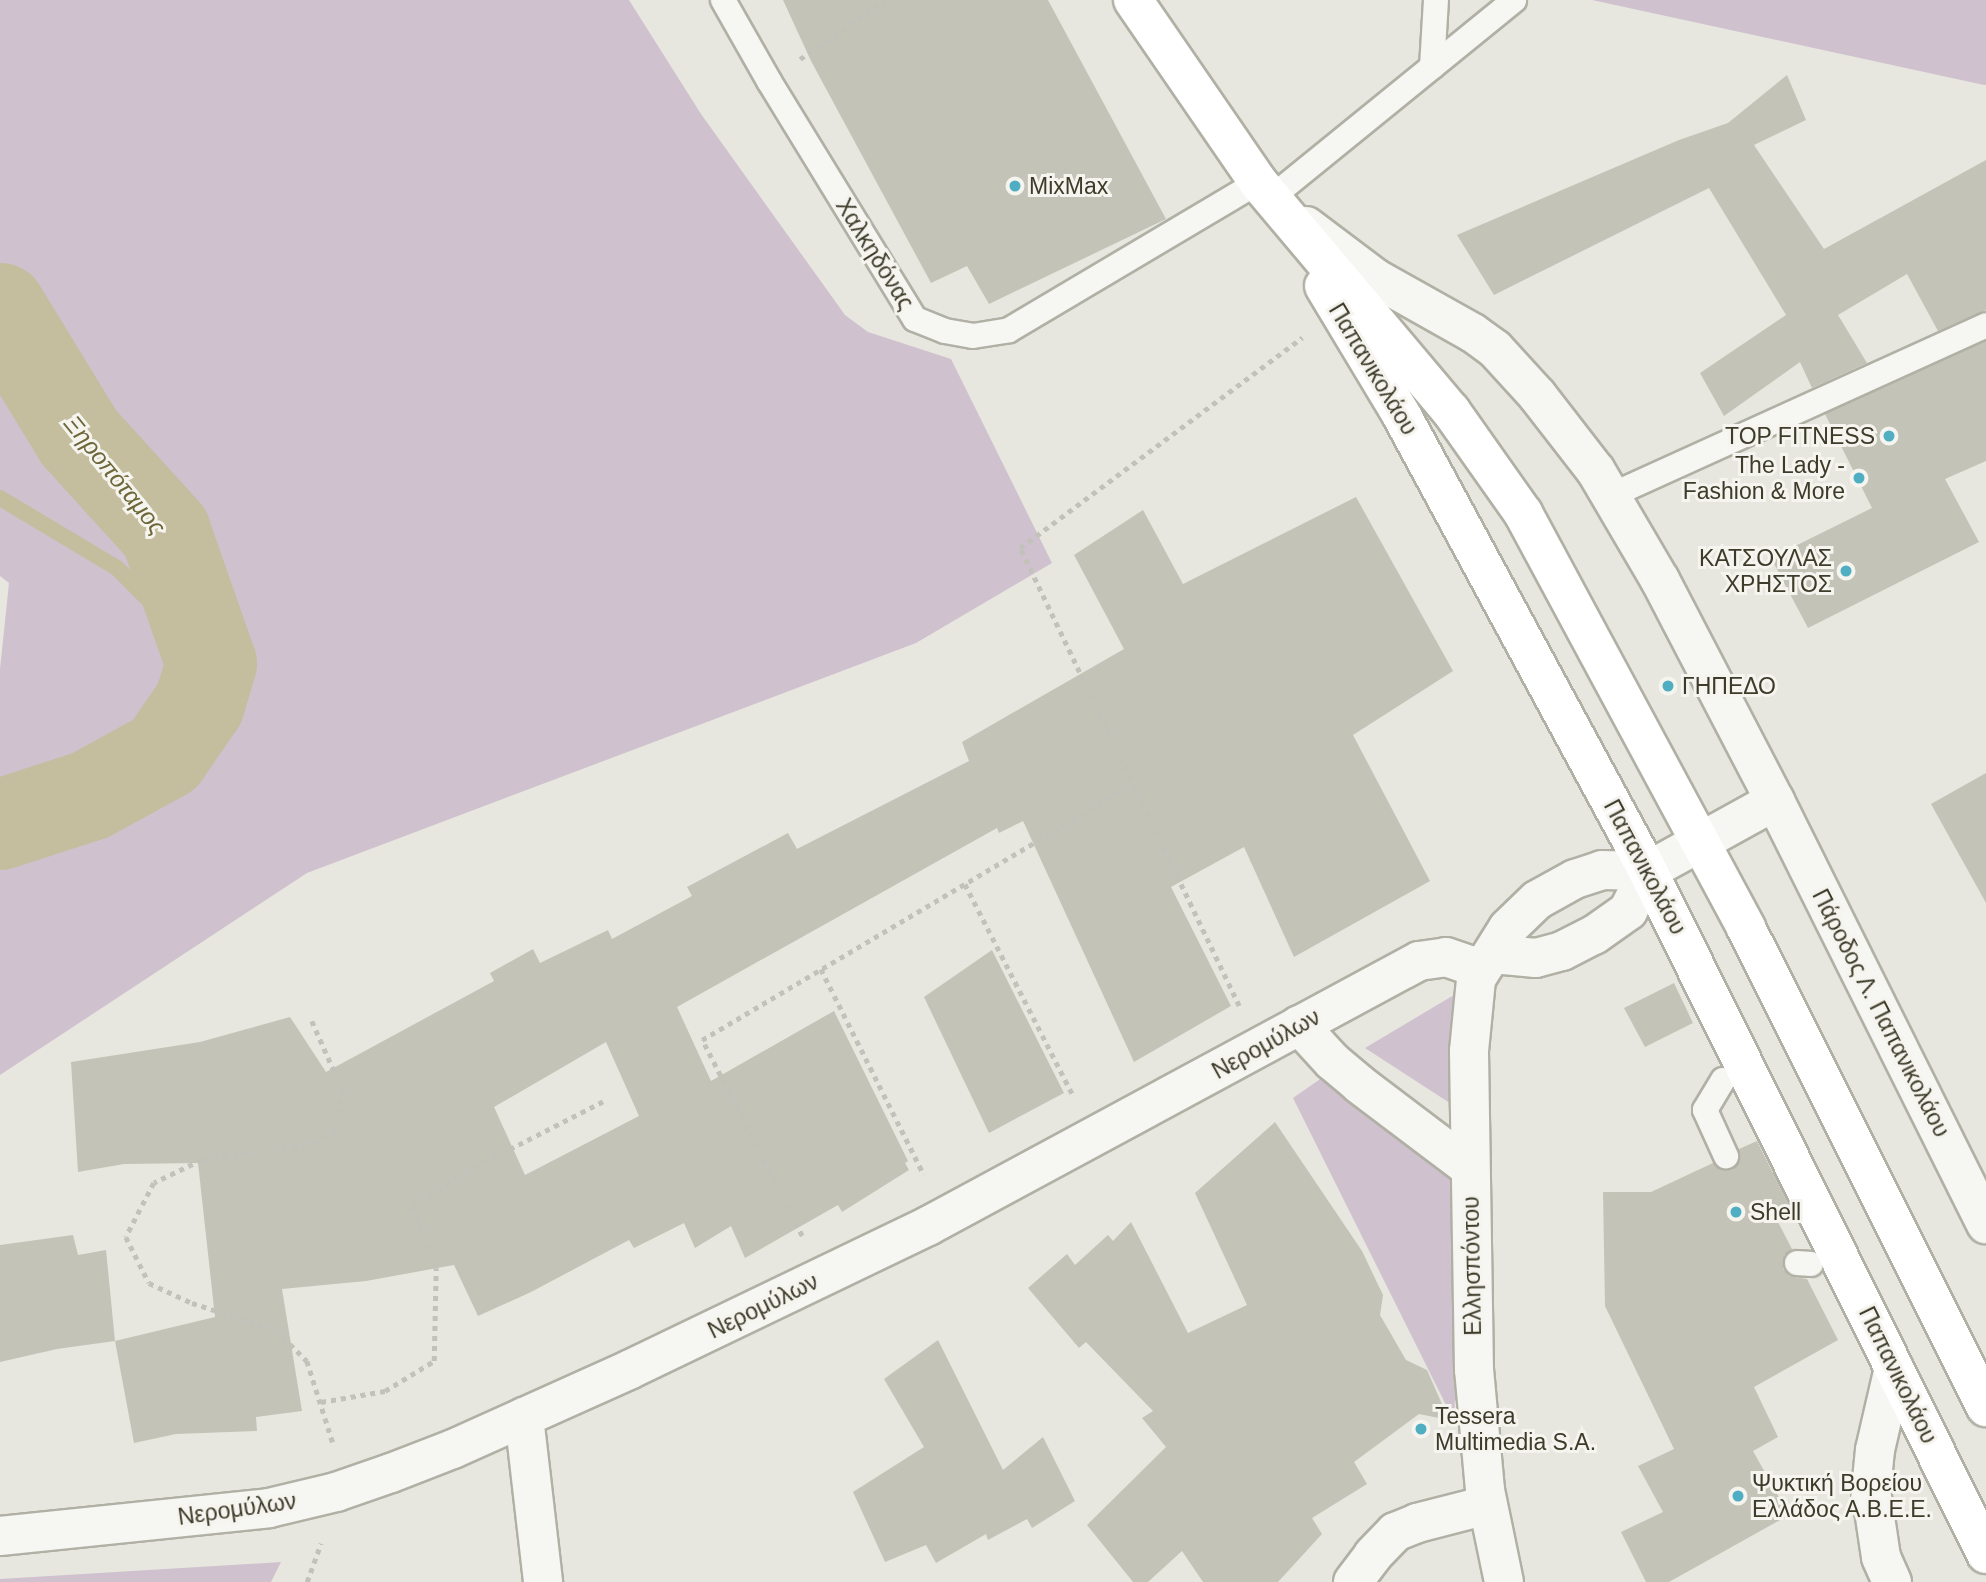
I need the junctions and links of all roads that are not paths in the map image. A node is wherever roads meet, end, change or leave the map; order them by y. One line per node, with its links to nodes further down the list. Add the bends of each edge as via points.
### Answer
1 (723, 0): 6 (lane, Χαλκηδόνας, via 915,319 945,331 972,336 1009,330)
2 (1133, 0): 6 (main road, Παπανικολάου)
3 (1436, 0): 5 (lane)
4 (1514, 0): 5 (lane, Χαλκηδόνας)
5 (1432, 67): 6 (lane, Χαλκηδόνας)
6 (1265, 189): 8 (street, Πάροδος Λ. Παπανικολάου, via 1375,278 1495,349 1566,430); 10 (main road, Παπανικολάου, via 1422,374 1503,482 1570,596); 11 (main road, Παπανικολάου, via 1421,451)
7 (1986, 325): 8 (lane)
8 (1612, 495): 9 (street, Πάροδος Λ. Παπανικολάου)
9 (1775, 802): 10 (street); 17 (street, Πάροδος Λ. Παπανικολάου)
10 (1701, 841): 11 (street); 19 (main road, Παπανικολάου)
11 (1648, 871): 12 (street, via 1602,870 1557,889 1516,918); 12 (street, Νερομύλων, via 1628,911 1594,935 1536,958); 18 (main road, Παπανικολάου)
12 (1487, 962): 13 (street, Νερομύλων, via 1427,959); 16 (street, Ελλησπόντου, via 1473,993)
13 (1299, 1025): 16 (street, via 1359,1084); 20 (street, Νερομύλων, via 945,1217)
14 (1723, 1080): 15 (lane, via 1705,1110)
15 (1726, 1156)
16 (1470, 1168): 21 (street, Ελλησπόντου, via 1474,1370)
17 (1986, 1224)
18 (1894, 1368): 23 (main road, Παπανικολάου); 27 (street, via 1871,1490 1881,1557)
19 (1986, 1407)
20 (524, 1416): 22 (street, Νερομύλων, via 453,1449 295,1503); 24 (street)
21 (1487, 1505): 25 (street, via 1395,1532); 26 (street, Ελλησπόντου)
22 (0, 1536)
23 (1986, 1554)
24 (543, 1582)
25 (1353, 1582)
26 (1504, 1582)
27 (1892, 1582)

